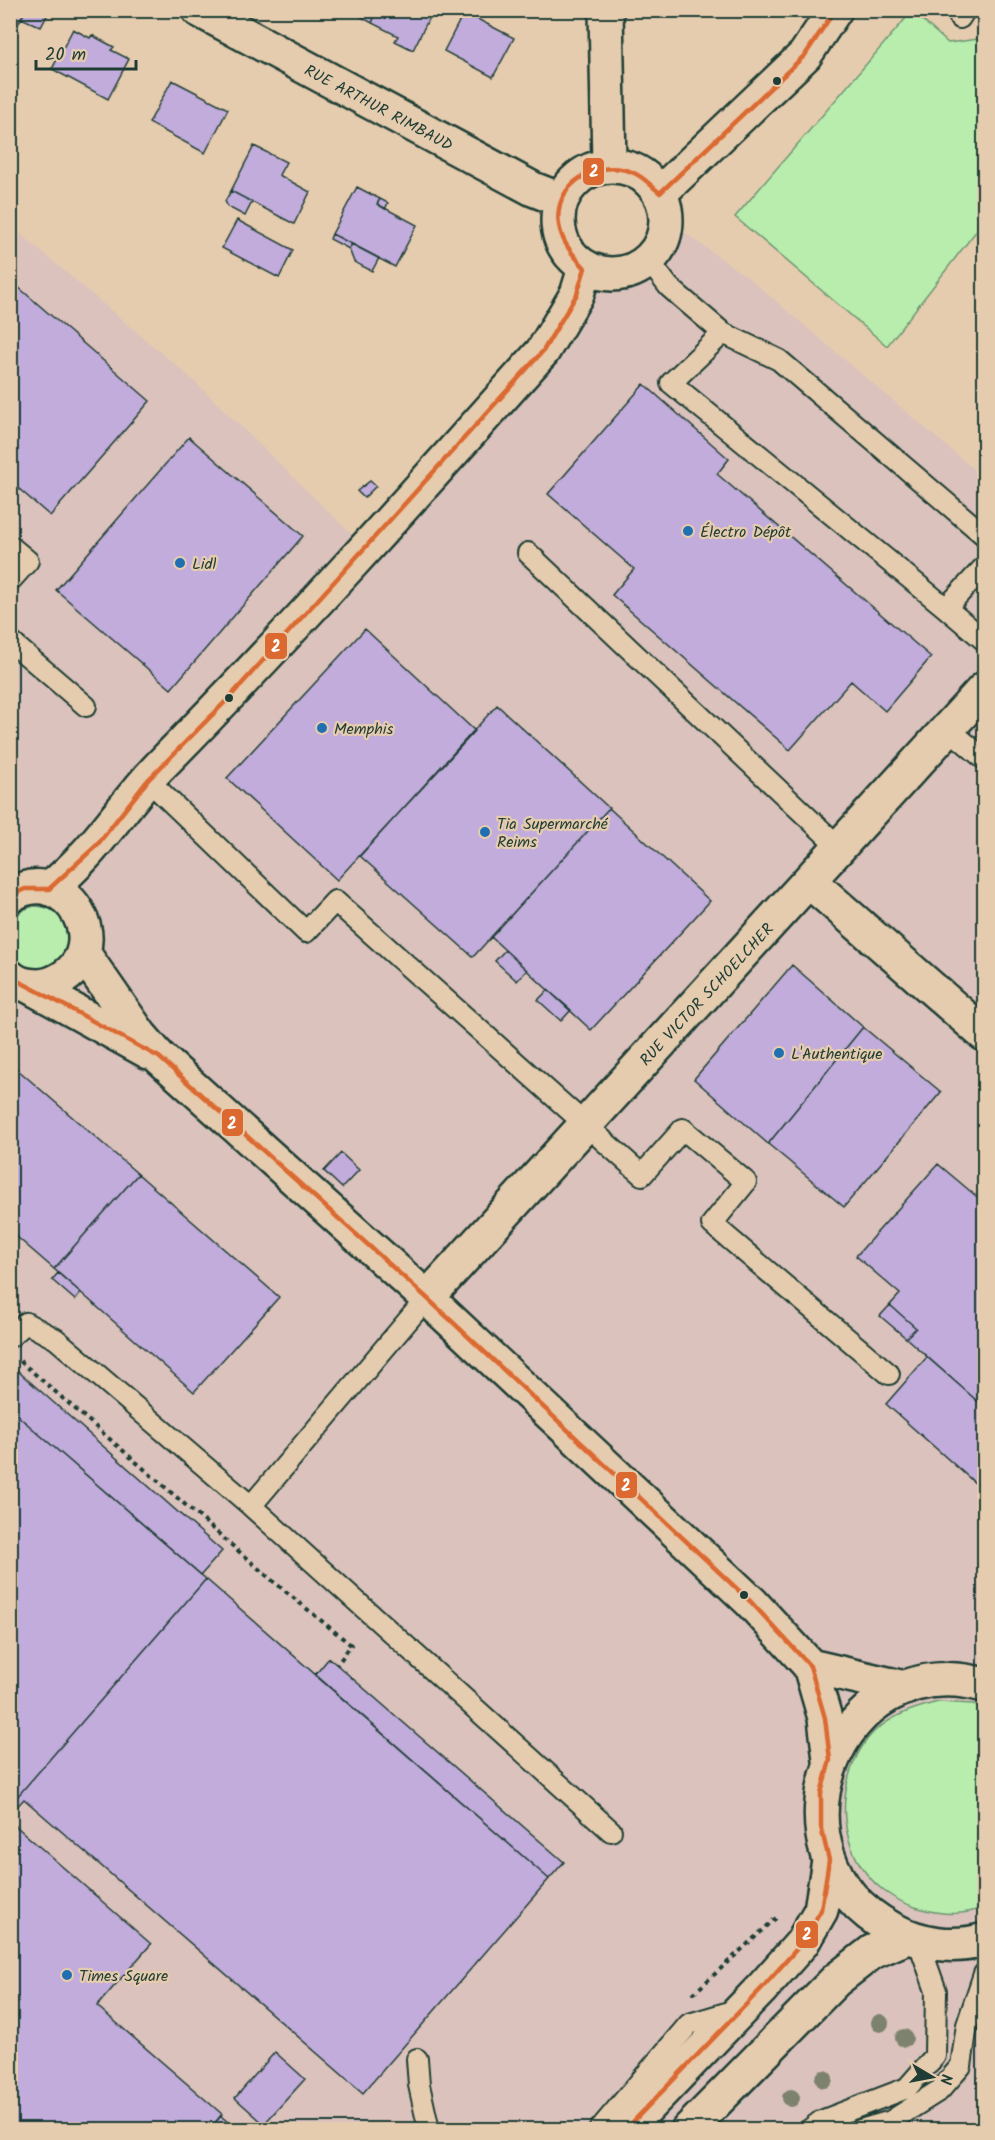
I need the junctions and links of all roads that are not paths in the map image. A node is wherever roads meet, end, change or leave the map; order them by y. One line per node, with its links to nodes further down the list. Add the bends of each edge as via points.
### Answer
1 (199, 10): 6 (street, RUE ARTHUR RIMBAUD, via 533,189)
2 (606, 10): 4 (street)
3 (835, 10): 5 (street, via 805,55)
4 (609, 165): 5 (street, via 629,168); 6 (street, via 589,170 572,183)
5 (660, 193): 7 (street, via 667,220 660,248)
6 (561, 200): 8 (street, via 558,231 572,258)
7 (650, 261): 8 (street, via 619,274); 9 (lane, via 669,287)
8 (585, 268): 22 (street, via 577,294 543,351 228,699)
9 (723, 333): 10 (lane, via 779,360); 15 (lane, via 672,383)
10 (984, 535)
11 (10, 546): 14 (lane, via 28,561)
12 (528, 553): 24 (lane)
13 (984, 567): 15 (lane)
14 (10, 581)
15 (946, 608): 16 (lane)
16 (984, 640)
17 (10, 641): 19 (lane)
18 (984, 689): 20 (street, RUE VICTOR SCHOELCHER)
19 (86, 706)
20 (949, 729): 21 (lane); 24 (street, RUE VICTOR SCHOELCHER)
21 (984, 759)
22 (148, 780): 23 (street); 33 (lane, via 306,932 335,901)
23 (97, 845): 26 (street); 28 (street, via 82,888)
24 (840, 848): 25 (street, RUE VICTOR SCHOELCHER)
25 (809, 881): 31 (street); 33 (street, RUE VICTOR SCHOELCHER)
26 (49, 889): 27 (street, via 25,889); 28 (street, via 62,894)
27 (10, 896)
28 (81, 915): 29 (street, via 86,934)
29 (83, 953): 30 (street, via 75,968 62,979 46,985); 32 (street)
30 (16, 981): 32 (street)
31 (984, 1034)
32 (159, 1057): 34 (street)
33 (585, 1126): 34 (street, RUE VICTOR SCHOELCHER); 36 (lane, via 642,1175 683,1129 746,1182 712,1224)
34 (427, 1298): 37 (lane); 38 (street, via 751,1602)
35 (10, 1337): 37 (lane, via 26,1323 56,1339)
36 (889, 1374)
37 (251, 1506): 42 (lane)
38 (810, 1666): 40 (street); 41 (street, via 825,1718)
39 (984, 1684): 40 (street, via 938,1680)
40 (905, 1688): 41 (street, via 874,1705 849,1730)
41 (830, 1760): 43 (street, via 821,1793 821,1827)
42 (611, 1831)
43 (829, 1860): 44 (street, via 847,1893 874,1919); 47 (street, via 821,1910 802,1943)
44 (913, 1939): 45 (street, via 945,1945); 52 (street, via 872,1952 836,1980); 53 (lane, via 936,1991 935,2056 907,2088 821,2121)
45 (984, 1940)
46 (984, 1974): 54 (lane, via 967,2025 961,2066 940,2090 891,2121)
47 (742, 2008): 50 (lane, via 689,2024); 51 (street)
48 (417, 2059): 49 (lane)
49 (429, 2130)
50 (599, 2130)
51 (625, 2130)
52 (688, 2130)
53 (809, 2130)
54 (861, 2130)

